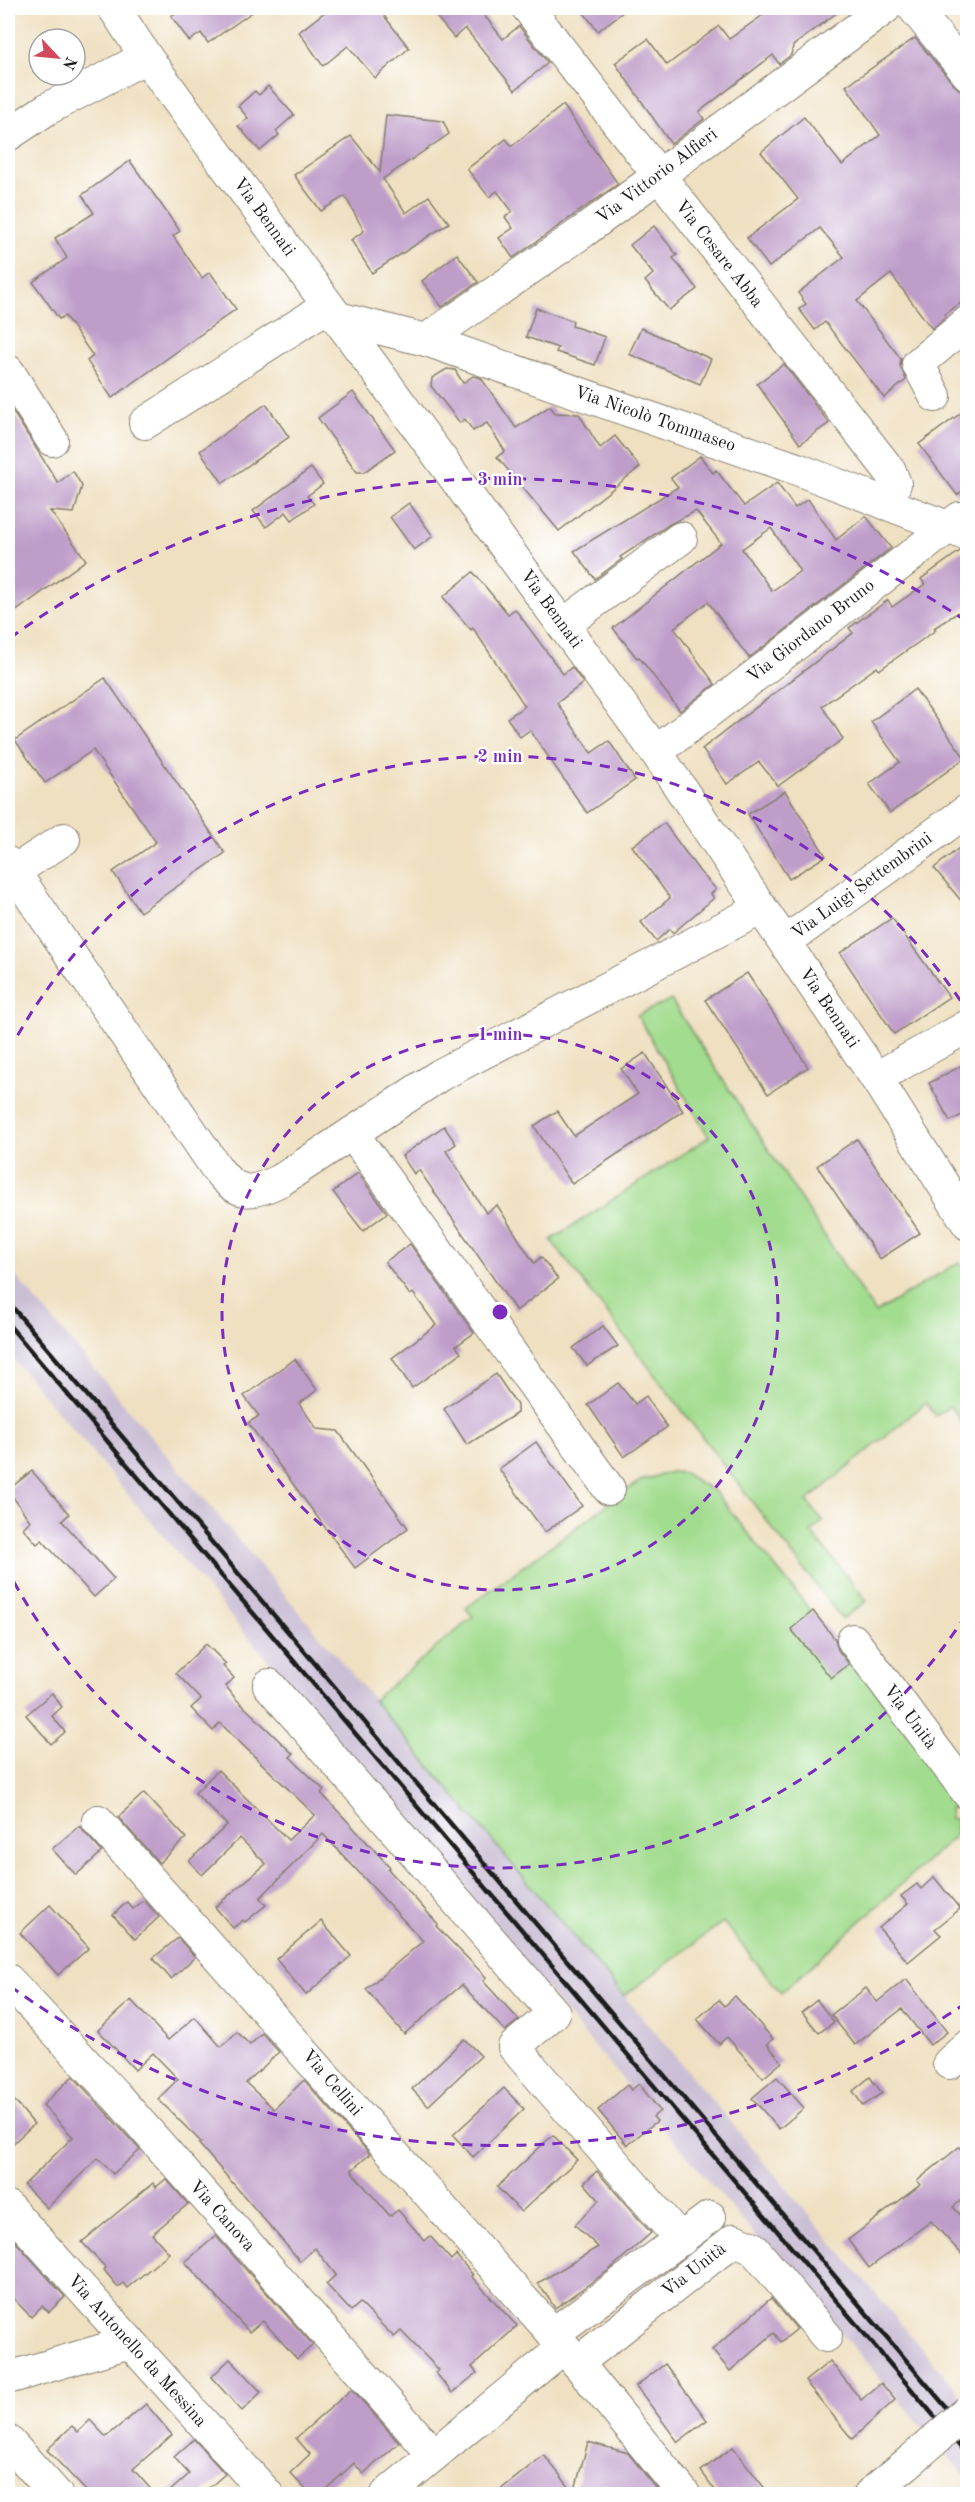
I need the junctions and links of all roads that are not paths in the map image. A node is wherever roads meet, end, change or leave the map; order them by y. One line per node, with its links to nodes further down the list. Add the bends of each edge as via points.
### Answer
1 (114, 8): 5 (street, Via Bennati)
2 (528, 8): 8 (street, Via Cesare Abba)
3 (885, 8): 8 (street, Via Vittorio Alfieri)
4 (914, 8): 6 (street)
5 (146, 57): 7 (street, via 47,109); 9 (street, Via Bennati)
6 (968, 74)
7 (8, 135)
8 (657, 175): 11 (street, Via Vittorio Alfieri, via 584,231); 16 (street, Via Cesare Abba, via 890,471 895,484)
9 (333, 312): 11 (street, Via Nicolò Tommaseo); 14 (street); 19 (street, Via Bennati)
10 (968, 322): 13 (street, via 918,364)
11 (426, 340): 16 (street, Via Nicolò Tommaseo)
12 (8, 371): 15 (street)
13 (935, 396)
14 (146, 423)
15 (52, 440)
16 (885, 503): 17 (street, Via Nicolò Tommaseo)
17 (961, 524): 20 (street, Via Giordano Bruno)
18 (681, 538): 19 (street)
19 (563, 625): 20 (street, Via Bennati)
20 (656, 752): 24 (street, Via Bennati)
21 (968, 810): 25 (street, Via Luigi Settembrini)
22 (64, 839): 23 (street)
23 (10, 867): 28 (street, via 229,1185 261,1190)
24 (760, 909): 25 (street, Via Bennati); 28 (street, via 440,1075)
25 (785, 942): 27 (street, Via Bennati)
26 (968, 1026): 27 (street)
27 (876, 1078): 29 (street, Via Bennati)
28 (352, 1133): 30 (street)
29 (968, 1224)
30 (609, 1489)
31 (853, 1640): 33 (street, Via Unità)
32 (269, 1685): 38 (street, via 554,2013 514,2048)
33 (968, 1793)
34 (98, 1821): 41 (street, Via Cellini)
35 (8, 1980): 45 (street, Via Canova)
36 (8, 2207): 40 (street, Via Antonello da Messina)
37 (710, 2217): 38 (street, Via Unità)
38 (681, 2240): 41 (street, Via Unità)
39 (826, 2336): 41 (street, Via Unità, via 752,2247 734,2240)
40 (130, 2342): 42 (street); 47 (street, Via Antonello da Messina)
41 (564, 2348): 45 (street, Via Unità); 49 (street, Via Cellini)
42 (8, 2378)
43 (968, 2412): 50 (street, bridge)
44 (8, 2441): 46 (street)
45 (434, 2455): 48 (street, Via Unità)
46 (56, 2494)
47 (267, 2494)
48 (387, 2494)
49 (684, 2494)
50 (870, 2494)

